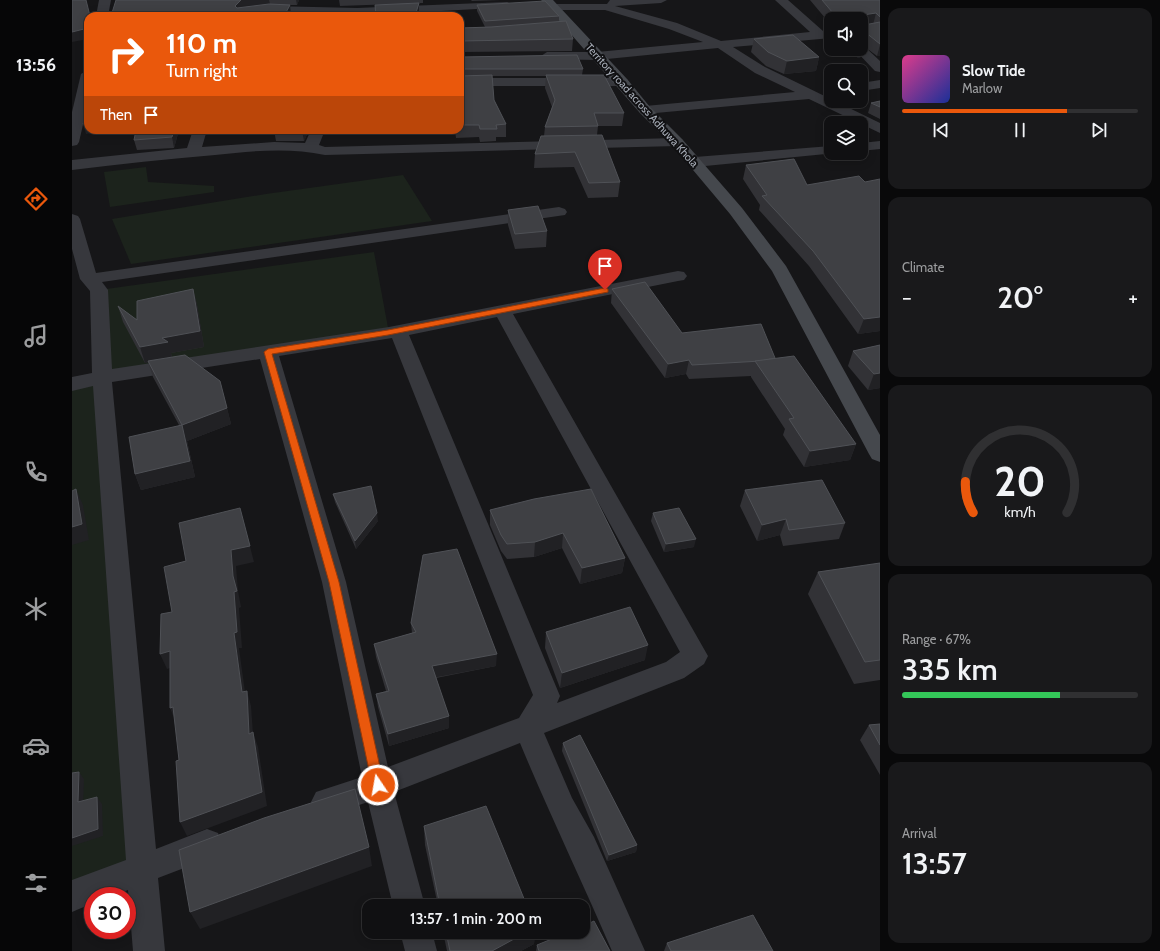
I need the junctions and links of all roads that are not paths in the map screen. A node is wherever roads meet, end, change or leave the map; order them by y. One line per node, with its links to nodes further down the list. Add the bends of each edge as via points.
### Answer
1 (106, 0): 8 (street)
2 (661, 0): 4 (street)
3 (781, 0): 12 (street)
4 (545, 3): 10 (street, Territory road across Adhuwa Khola, via 565,19); 14 (street, via 604,7 673,26)
5 (458, 4): 6 (street); 7 (street, via 357,12)
6 (519, 4)
7 (334, 9): 9 (street, via 270,9)
8 (103, 12)
9 (247, 12)
10 (570, 27): 11 (street); 15 (street, Territory road across Adhuwa Khola)
11 (555, 28)
12 (824, 33)
13 (824, 34): 14 (street)
14 (721, 46): 15 (street); 25 (street)
15 (598, 56): 17 (street); 20 (street, Territory road across Adhuwa Khola)
16 (867, 56): 18 (street)
17 (536, 57)
18 (880, 68)
19 (464, 82): 20 (street)
20 (622, 82): 26 (street, Territory road across Adhuwa Khola)
21 (880, 84): 22 (street)
22 (868, 86)
23 (84, 91): 30 (street)
24 (824, 93): 25 (street)
25 (808, 95): 26 (street); 27 (street)
26 (645, 110): 31 (street, Territory road across Adhuwa Khola)
27 (880, 129)
28 (199, 134): 35 (street)
29 (316, 134): 34 (street)
30 (72, 142)
31 (678, 142): 34 (street, via 325,151); 37 (street, Territory road across Adhuwa Khola)
32 (880, 145): 33 (street)
33 (868, 146)
34 (311, 147): 35 (street)
35 (193, 151): 38 (street)
36 (824, 151): 37 (street)
37 (695, 162): 48 (street, Territory road across Adhuwa Khola, via 780,270)
38 (72, 165)
39 (559, 212): 42 (street)
40 (72, 218): 42 (street)
41 (678, 276): 43 (street)
42 (89, 279): 46 (street, via 99,290)
43 (502, 310): 44 (street); 49 (street, via 694,656 675,670)
44 (398, 331): 45 (street); 49 (street, via 546,696)
45 (268, 352): 46 (street); 50 (street, via 334,582)
46 (102, 377): 47 (street); 53 (street)
47 (72, 384)
48 (880, 454)
49 (528, 728): 50 (street); 59 (street, via 562,808 583,848)
50 (378, 785): 51 (street); 55 (street)
51 (305, 810)
52 (232, 835): 53 (street)
53 (143, 868): 54 (street); 57 (street)
54 (72, 896)
55 (407, 899)
56 (418, 939): 58 (street)
57 (149, 951)
58 (421, 951)
59 (629, 951)

